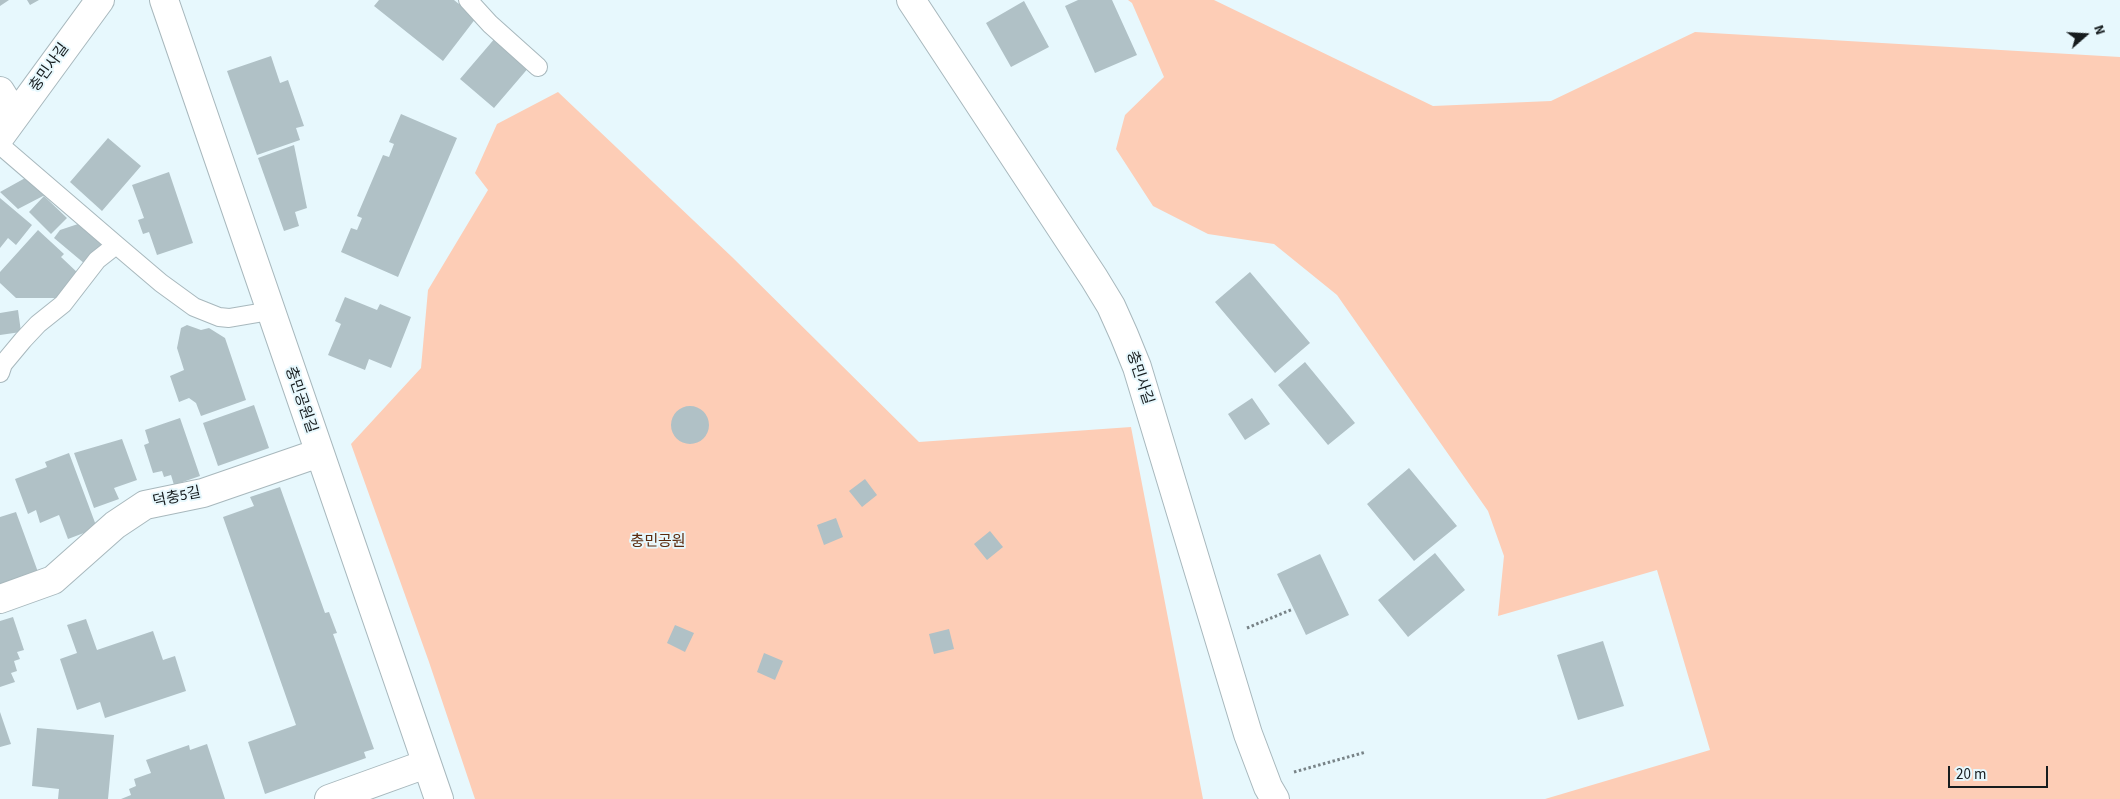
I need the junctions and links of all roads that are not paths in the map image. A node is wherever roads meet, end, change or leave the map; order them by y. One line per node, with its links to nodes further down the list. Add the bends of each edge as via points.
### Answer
1 (100, 0): 7 (street, 충민사길)
2 (164, 0): 10 (street, 충민공원길)
3 (468, 0): 5 (lane)
4 (912, 0): 17 (street, 충민사길, via 1094,278 1124,335 1137,368 1248,734)
5 (538, 67)
6 (0, 91): 7 (street)
7 (8, 126)
8 (0, 145): 9 (lane)
9 (114, 243): 10 (lane, via 194,307 229,318); 11 (lane, via 96,260 63,304 23,340 3,364)
10 (270, 311): 12 (street, 충민공원길)
11 (0, 373)
12 (319, 453): 13 (street, 덕충5길, via 203,493 145,505 115,525 53,580); 14 (street, 충민공원길)
13 (0, 600)
14 (426, 764): 15 (street); 16 (street, 충민공원길)
15 (329, 799)
16 (439, 799)
17 (1275, 799)

